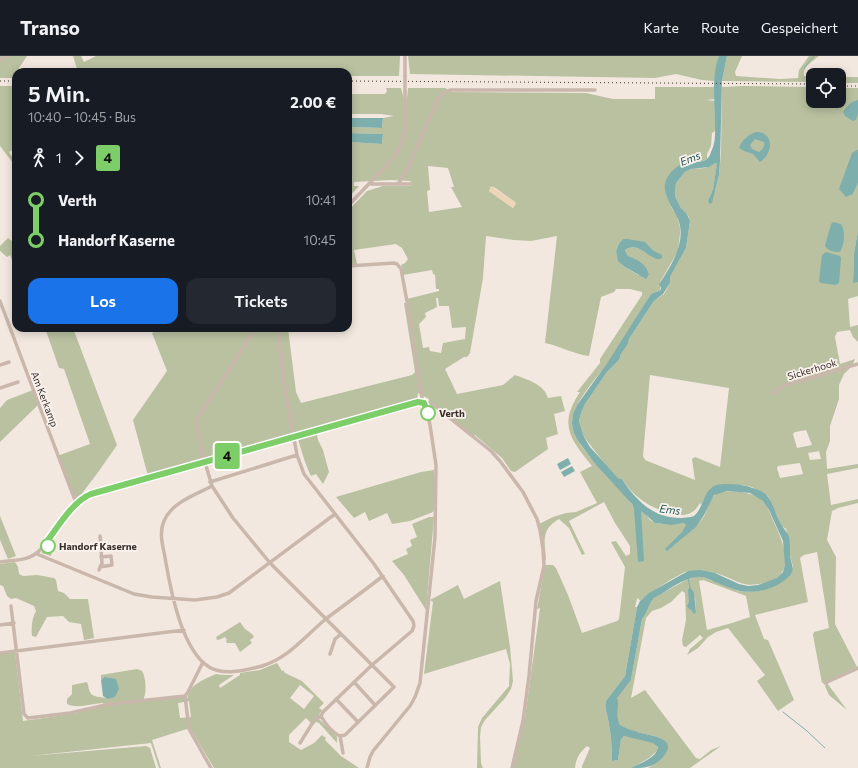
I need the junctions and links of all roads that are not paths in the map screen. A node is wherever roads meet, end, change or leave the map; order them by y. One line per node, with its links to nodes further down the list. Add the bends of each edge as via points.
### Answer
1 (7, 56): 3 (street)
2 (405, 56): 5 (street, bridge, via 403,142 395,156)
3 (0, 60)
4 (595, 90): 6 (street, via 450,90 442,94 437,101 407,170)
5 (370, 184): 6 (street); 8 (street)
6 (398, 184): 7 (street)
7 (411, 184)
8 (352, 202)
9 (352, 266): 19 (street, via 394,263 399,266)
10 (0, 301): 24 (street, Am Kerkamp)
11 (253, 332): 22 (street, via 196,420)
12 (278, 332): 20 (street, via 285,390)
13 (9, 362): 15 (street)
14 (858, 364): 18 (street, Sickerhook, via 783,386)
15 (0, 365)
16 (18, 382): 17 (street)
17 (0, 388)
18 (774, 393)
19 (424, 403): 20 (street, via 418,402); 60 (street, via 435,456 436,509 420,683 410,706 373,751); 61 (street, via 436,406 500,460 526,497 540,530 544,566 536,601 523,721)
20 (294, 437): 21 (street); 22 (street)
21 (297, 455): 23 (street); 25 (street, via 304,474)
22 (204, 462): 23 (street); 24 (street, via 91,494)
23 (211, 484): 30 (street, via 233,518); 32 (street, via 175,506 164,521 161,535)
24 (77, 502): 27 (street)
25 (335, 514): 30 (street); 31 (street)
26 (100, 536): 28 (street)
27 (37, 554): 29 (street, via 31,558); 32 (street, via 134,594)
28 (104, 557): 28 (street, via 102,563 99,568 107,566)
29 (0, 562)
30 (270, 563): 32 (street, via 229,593 195,600); 34 (street)
31 (383, 576): 34 (street); 45 (street, via 414,626 412,631)
32 (172, 599): 37 (street)
33 (11, 606): 35 (street)
34 (326, 619): 38 (street); 44 (street, via 287,653 264,665 223,672)
35 (14, 623): 36 (street); 39 (street)
36 (0, 625)
37 (184, 630): 39 (street); 40 (street)
38 (342, 634): 43 (street, via 335,639); 45 (street)
39 (17, 650): 42 (street); 51 (street, via 24,714 28,718 70,713 96,706)
40 (194, 650): 41 (street); 44 (street)
41 (188, 652)
42 (0, 653)
43 (330, 654)
44 (203, 662): 50 (street)
45 (372, 664): 47 (street); 53 (street, via 394,687)
46 (858, 668): 48 (street)
47 (354, 682): 52 (street); 53 (street)
48 (825, 683)
49 (184, 686): 50 (street)
50 (190, 688): 51 (street)
51 (185, 696): 59 (street, via 189,729)
52 (336, 699): 54 (street); 55 (street)
53 (376, 705): 55 (street)
54 (321, 716): 56 (street); 57 (street, via 315,719)
55 (358, 722): 56 (street, via 345,735)
56 (340, 736): 58 (street)
57 (300, 743)
58 (343, 753)
59 (211, 768)
60 (367, 768)
61 (512, 768)

